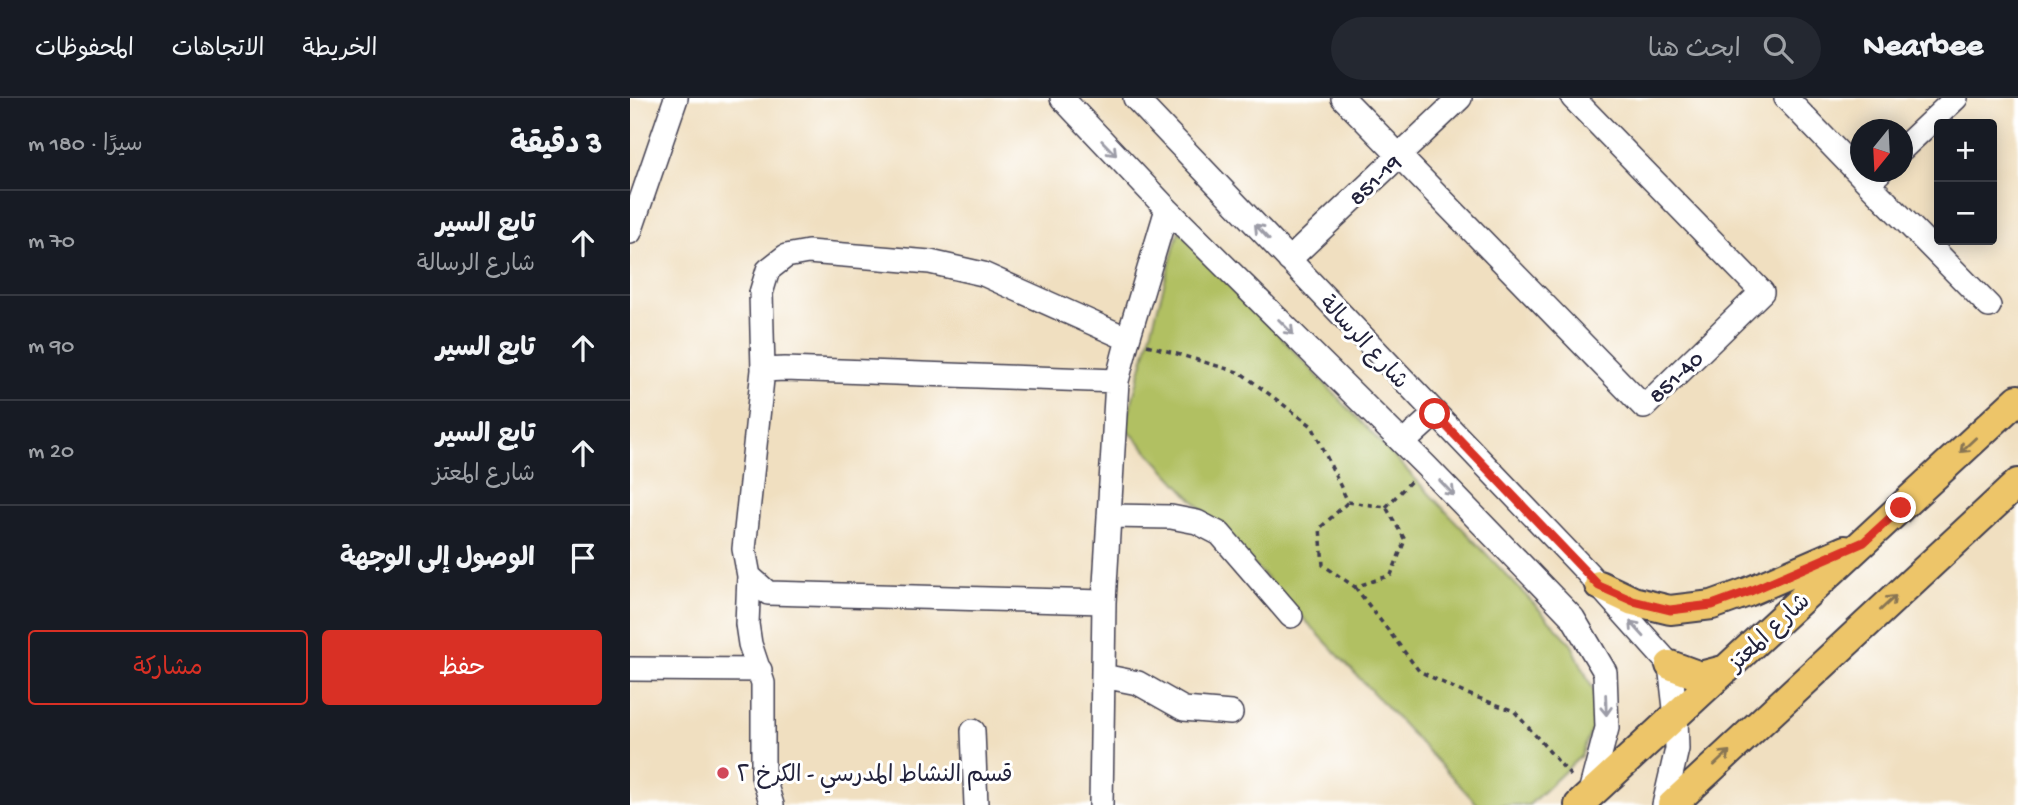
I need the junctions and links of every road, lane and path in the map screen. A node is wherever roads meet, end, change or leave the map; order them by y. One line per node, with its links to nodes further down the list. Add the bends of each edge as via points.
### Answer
1 (676, 98): 14 (street)
2 (1062, 98): 13 (street, شارع الرسالة, one-way to 13)
3 (1135, 98): 15 (street, شارع الرسالة, one-way to 3)
4 (1343, 98): 10 (street)
5 (1460, 98): 10 (street, 851-19)
6 (1573, 98): 10 (street, 851-40, via 1762,292 1644,407)
7 (1786, 98): 11 (street)
8 (1955, 98): 9 (street)
9 (1913, 138)
10 (1399, 155): 15 (street, 851-19)
11 (1850, 155)
12 (1878, 182): 16 (street)
13 (1167, 209): 17 (street); 22 (street, شارع الرسالة, one-way to 22)
14 (630, 232)
15 (1289, 260): 21 (street, شارع الرسالة)
16 (1989, 306)
17 (1128, 339): 18 (street, via 983,274 930,262 808,252 786,256 768,270 761,293); 19 (street); 25 (path, via 1241,373 1312,426)
18 (763, 370): 19 (street); 29 (street, via 744,549)
19 (1117, 381): 27 (street)
20 (2014, 410): 28 (main road, شارع المعتز, one-way to 28)
21 (1435, 414): 22 (street); 30 (street, شارع الرسالة)
22 (1403, 443): 23 (street, شارع الرسالة)
23 (1426, 466): 26 (path); 42 (street, شارع الرسالة, one-way to 42, via 1573,618 1605,672 1607,728)
24 (2018, 483): 43 (main road, one-way to 24)
25 (1348, 502): 26 (path); 31 (path, via 1321,528 1321,540 1324,565)
26 (1386, 507): 31 (path, via 1405,540 1391,575)
27 (1109, 516): 32 (street); 33 (street, via 1171,517 1220,534)
28 (1864, 542): 30 (main road, via 1712,605 1670,610); 37 (main road, شارع المعتز)
29 (749, 576): 32 (street, via 768,593); 36 (street, via 747,624)
30 (1599, 586): 34 (street, شارع الرسالة, one-way to 30)
31 (1355, 587): 42 (path, via 1419,671 1514,711)
32 (1104, 602): 38 (street)
33 (1291, 616)
34 (1670, 665): 37 (main road, via 1700,676); 40 (street)
35 (630, 668): 36 (street)
36 (760, 670): 44 (street, via 762,776)
37 (1727, 670): 40 (main road, شارع المعتز)
38 (1103, 676): 39 (street, via 1138,683 1184,709); 46 (street)
39 (1231, 713)
40 (1676, 717): 42 (main road, شارع المعتز); 43 (street)
41 (973, 732): 45 (street)
42 (1584, 800)
43 (1676, 803)
44 (772, 805)
45 (976, 805)
46 (1101, 805)

